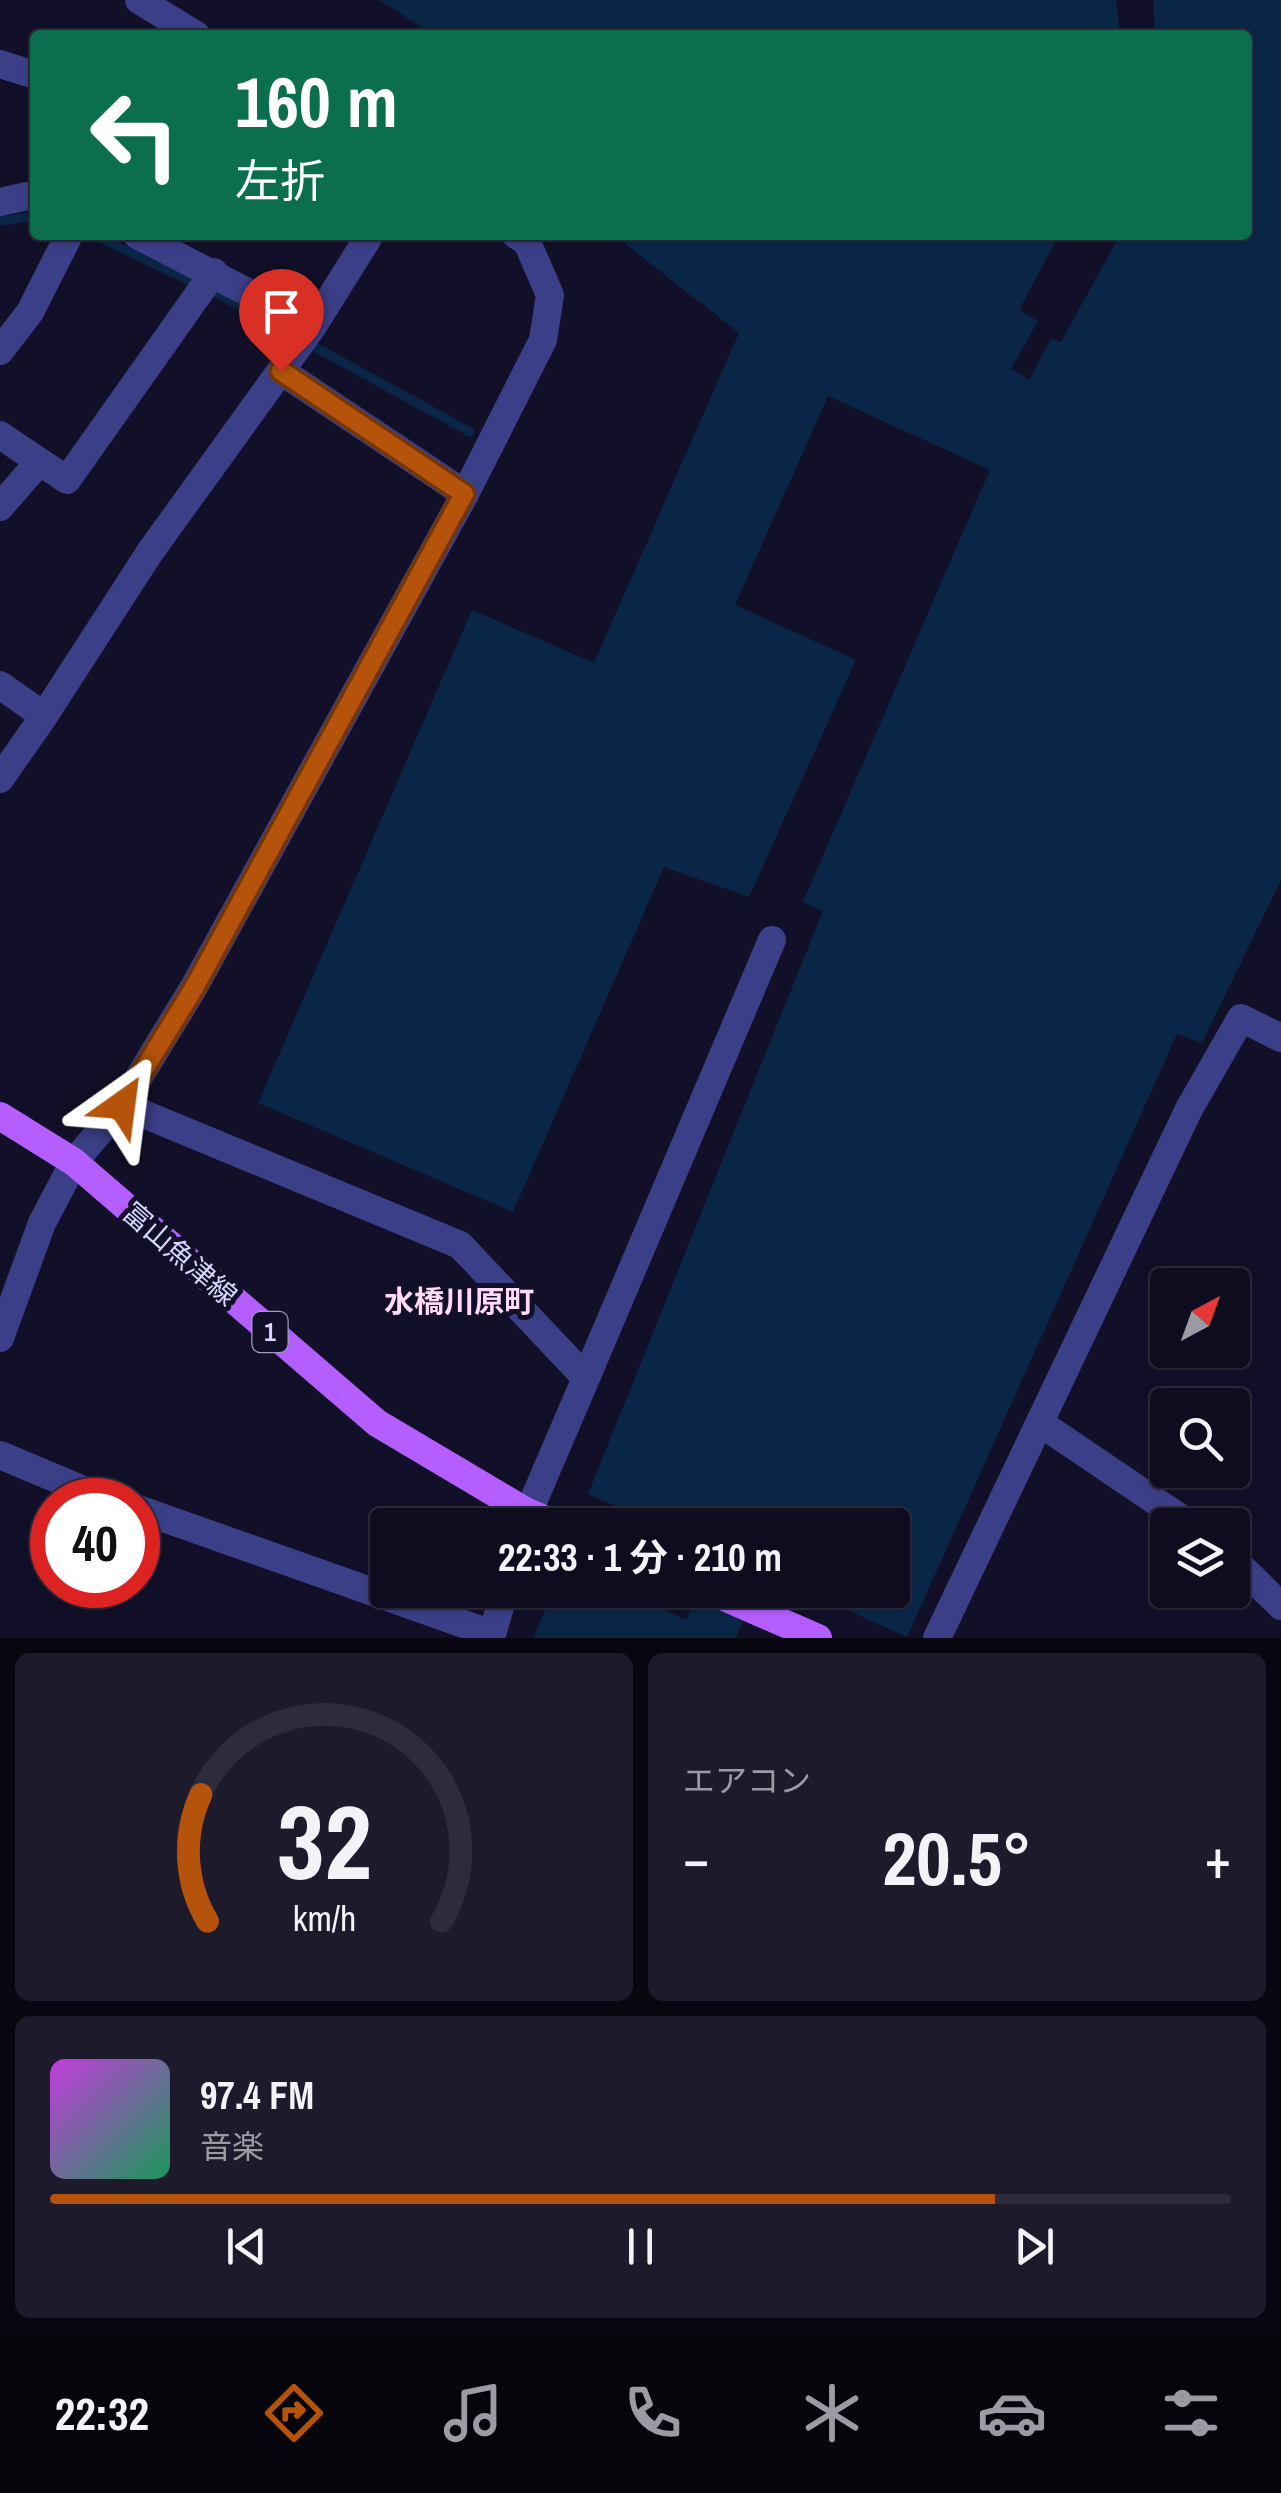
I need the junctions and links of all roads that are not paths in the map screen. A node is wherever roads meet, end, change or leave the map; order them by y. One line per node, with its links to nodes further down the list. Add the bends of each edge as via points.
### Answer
1 (140, 0): 2 (street)
2 (188, 30)
3 (0, 64): 4 (street)
4 (30, 73)
5 (30, 197): 6 (street)
6 (0, 202)
7 (66, 240): 13 (street, via 30,312)
8 (147, 240): 11 (street)
9 (367, 240): 12 (street)
10 (524, 240): 17 (street, via 550,296 543,340)
11 (214, 272): 12 (street); 16 (street, via 66,480)
12 (313, 326): 14 (street)
13 (0, 351)
14 (281, 371): 17 (street); 20 (street, via 150,552)
15 (0, 435): 16 (street)
16 (38, 462): 18 (street)
17 (464, 494): 24 (street, via 194,988)
18 (0, 507)
19 (0, 685): 20 (street)
20 (44, 716): 21 (street)
21 (0, 779)
22 (772, 940): 28 (street)
23 (1281, 1038): 29 (street, via 1241,1018 1188,1109)
24 (122, 1105): 26 (street); 28 (street, via 460,1244)
25 (0, 1116): 26 (main road, 富山魚津線 / 1)
26 (74, 1162): 27 (street, via 42,1223); 32 (main road, 富山魚津線 / 1, via 377,1422)
27 (0, 1338)
28 (586, 1378): 33 (street)
29 (1040, 1422): 34 (street); 42 (street)
30 (0, 1455): 31 (street)
31 (55, 1478)
32 (508, 1508)
33 (530, 1508)
34 (1165, 1508)
35 (160, 1517): 40 (street)
36 (1250, 1576): 37 (street)
37 (1281, 1606)
38 (500, 1608): 40 (street)
39 (749, 1608): 41 (main road)
40 (491, 1636)
41 (818, 1638)
42 (937, 1638)

